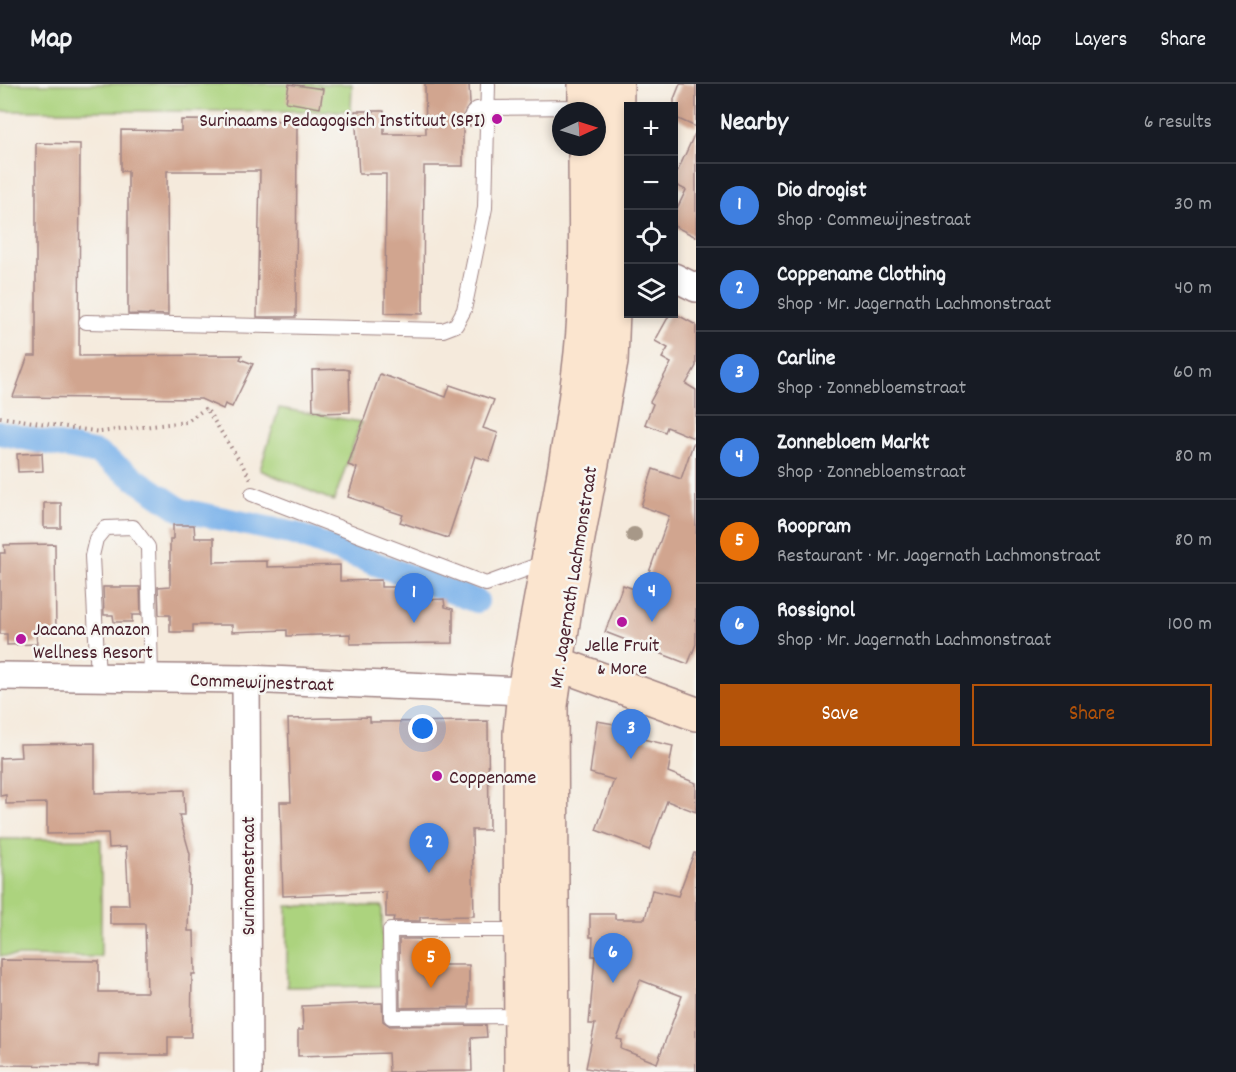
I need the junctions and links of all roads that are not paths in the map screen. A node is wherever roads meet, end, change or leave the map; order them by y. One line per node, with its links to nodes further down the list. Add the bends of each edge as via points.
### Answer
1 (488, 84): 4 (lane)
2 (617, 84): 7 (main road, Mr. Jagernath Lachmonstraat)
3 (585, 101): 4 (lane)
4 (487, 108): 5 (lane); 10 (lane, via 485,208 464,310 456,325 443,330)
5 (472, 114)
6 (587, 156): 7 (main road, Mr. Jagernath Lachmonstraat)
7 (610, 260): 12 (main road, Mr. Jagernath Lachmonstraat, via 577,382); 13 (main road, Mr. Jagernath Lachmonstraat, via 611,362)
8 (678, 278): 9 (street)
9 (696, 288)
10 (86, 322)
11 (252, 494): 12 (lane, via 486,584)
12 (546, 562): 18 (main road, Mr. Jagernath Lachmonstraat)
13 (556, 663): 19 (main road); 24 (main road, Mr. Jagernath Lachmonstraat, via 551,705)
14 (0, 676): 15 (street, Commewijnestraat)
15 (98, 678): 16 (street, Commewijnestraat); 16 (lane, via 92,556 96,538 105,528 133,527 148,547)
16 (151, 678): 17 (street, Commewijnestraat)
17 (246, 679): 18 (street, Commewijnestraat); 22 (street, Surinamestraat)
18 (524, 691): 20 (main road, Mr. Jagernath Lachmonstraat, via 520,733)
19 (696, 714)
20 (521, 930): 21 (main road, Mr. Jagernath Lachmonstraat); 21 (lane, via 390,930 391,1017)
21 (521, 1016): 23 (main road, Mr. Jagernath Lachmonstraat)
22 (249, 1072)
23 (521, 1072)
24 (554, 1072)

